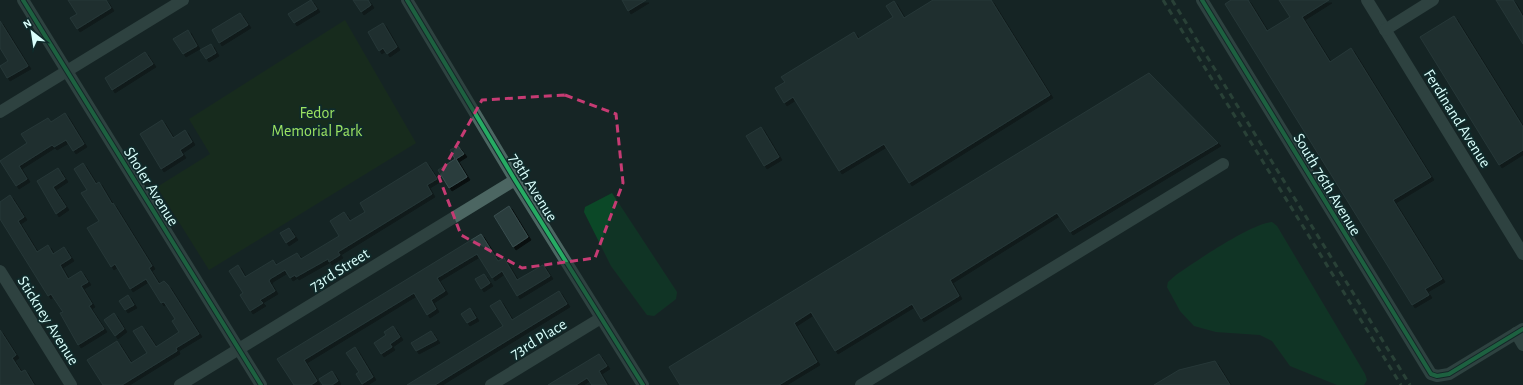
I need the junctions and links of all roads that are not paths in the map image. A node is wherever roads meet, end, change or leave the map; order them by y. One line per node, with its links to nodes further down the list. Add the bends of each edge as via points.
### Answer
1 (23, 0): 8 (street, Sholer Avenue)
2 (183, 0): 8 (street)
3 (408, 0): 11 (street, 78th Avenue)
4 (1202, 0): 15 (street, South 76th Avenue, via 1426,368 1437,376 1449,374)
5 (1367, 0): 7 (street, Ferdinand Avenue)
6 (1433, 0): 7 (street)
7 (1385, 30): 12 (street, Ferdinand Avenue)
8 (67, 72): 9 (street); 17 (street, Sholer Avenue)
9 (0, 112)
10 (1223, 164): 23 (street)
11 (515, 180): 14 (street, 78th Avenue); 17 (street, 73rd Street)
12 (1523, 254)
13 (0, 271): 18 (street, Stickney Avenue)
14 (601, 318): 21 (street, 73rd Place); 22 (street, 78th Avenue)
15 (1520, 331): 16 (street)
16 (1523, 345)
17 (239, 349): 19 (street, 73rd Street); 20 (street, Sholer Avenue)
18 (71, 385)
19 (180, 385)
20 (261, 385)
21 (491, 385)
22 (643, 385)
23 (861, 385)

